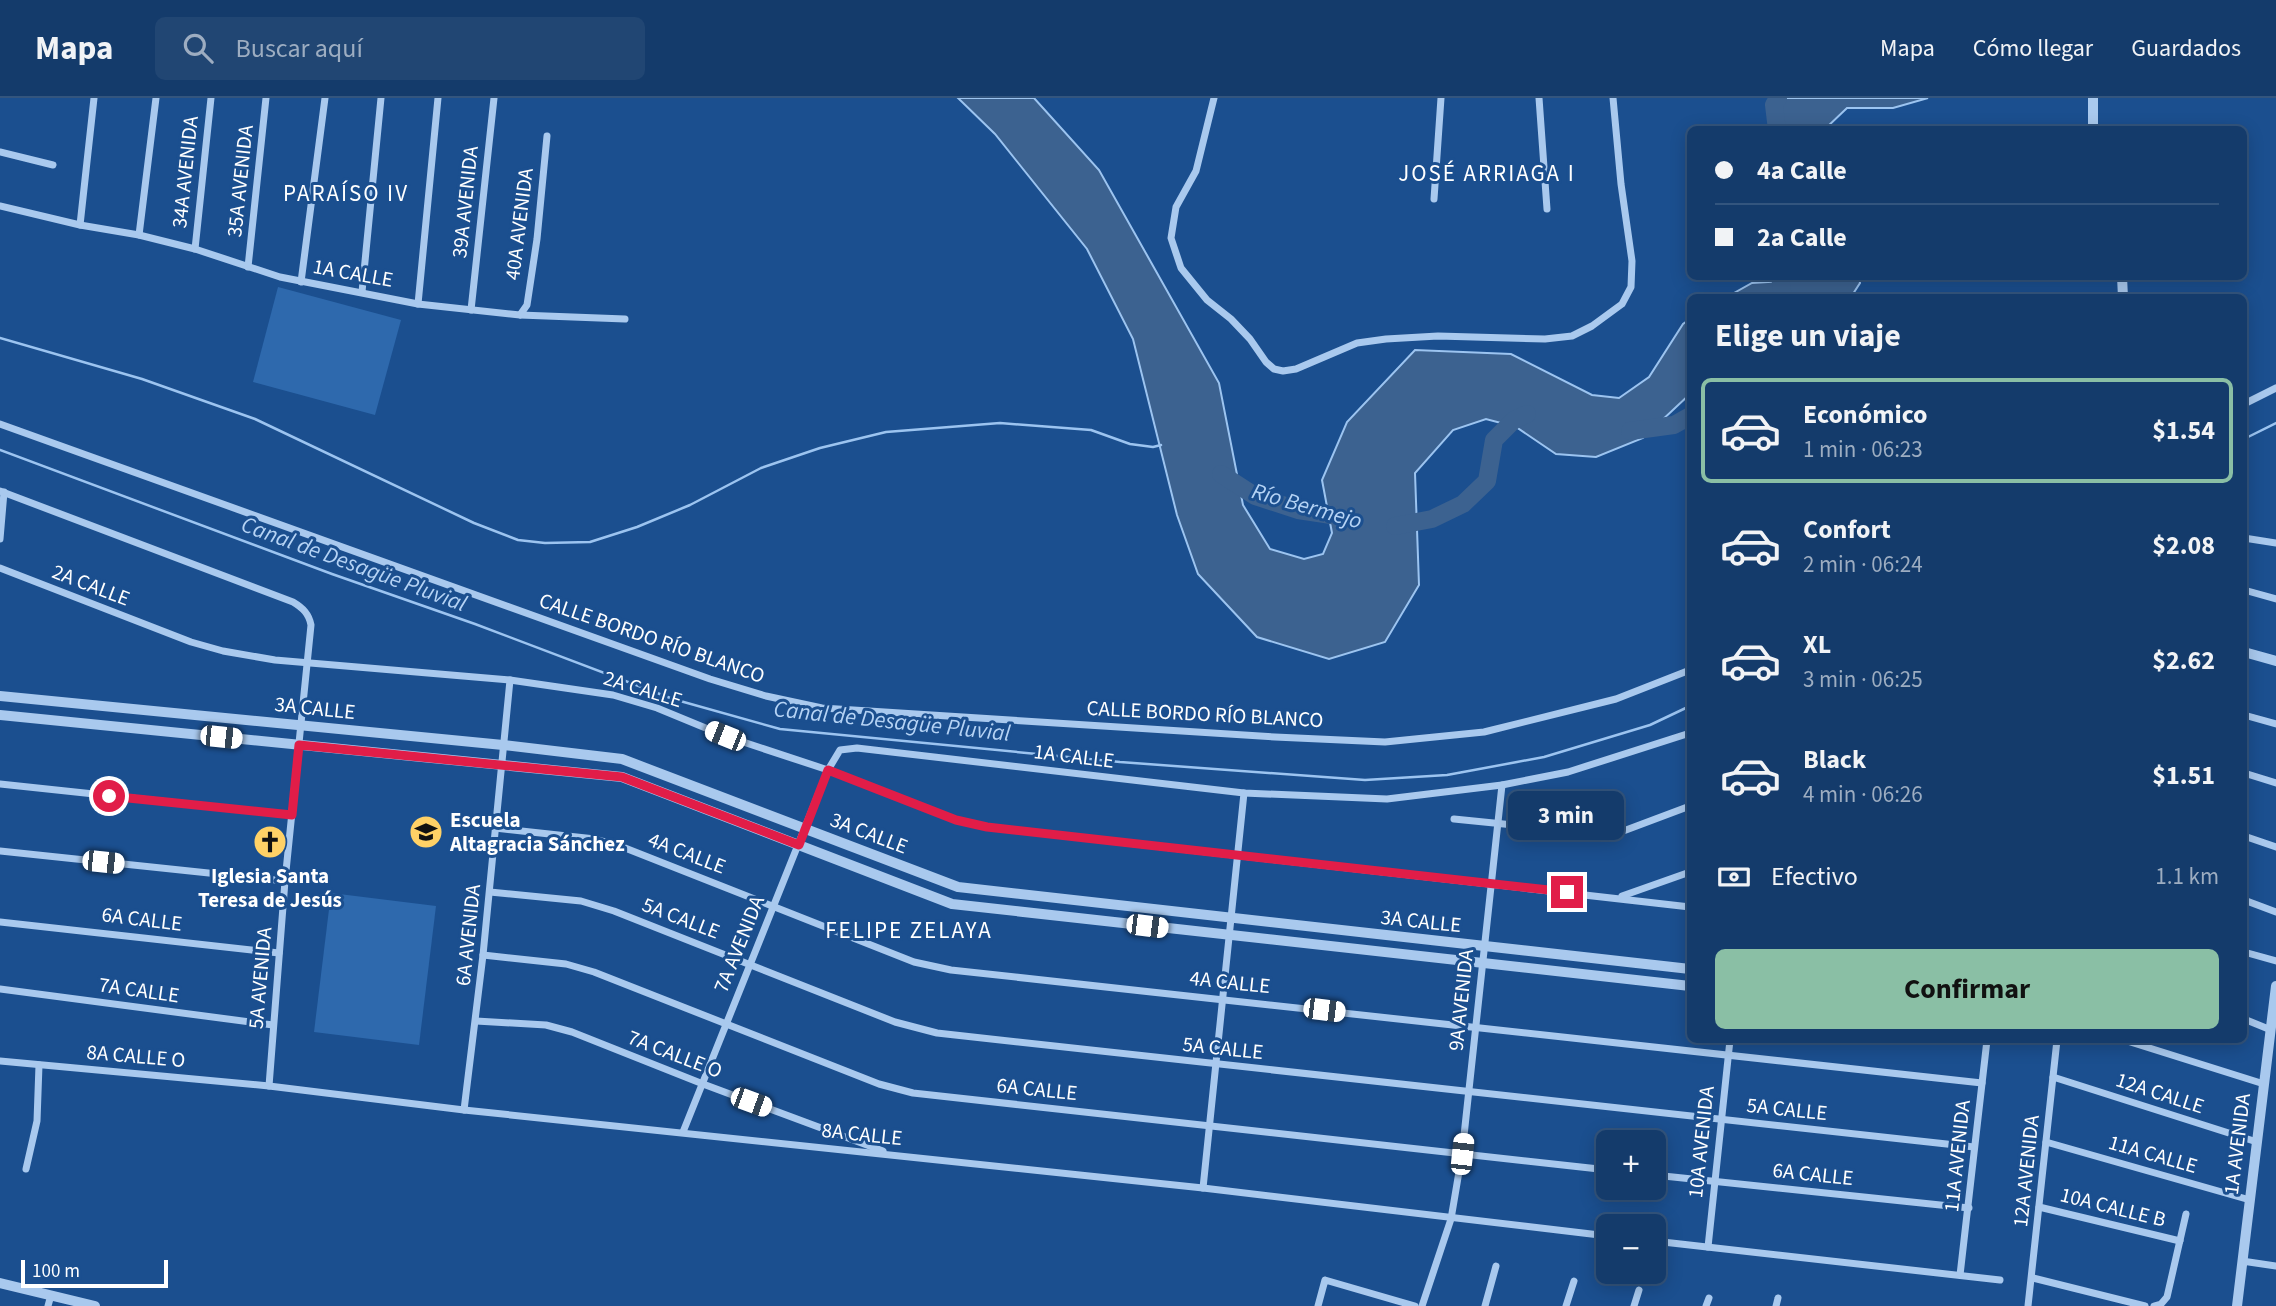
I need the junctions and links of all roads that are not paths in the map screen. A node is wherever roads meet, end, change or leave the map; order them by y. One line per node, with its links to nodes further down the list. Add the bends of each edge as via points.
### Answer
1 (94, 98): 21 (street)
2 (156, 98): 22 (street)
3 (211, 98): 23 (street, 34A AVENIDA)
4 (266, 98): 24 (street, 35A AVENIDA)
5 (325, 98): 25 (street)
6 (381, 98): 26 (street)
7 (438, 98): 27 (street)
8 (494, 98): 28 (street, 39A AVENIDA)
9 (1214, 98): 12 (street, via 1196,171 1176,207 1171,238 1181,268 1207,300 1241,329 1266,362 1283,371 1357,343 1386,338 1572,336 1622,304 1631,287 1632,261)
10 (1441, 98): 18 (street)
11 (1539, 98): 20 (street)
12 (1613, 98)
13 (2093, 98): 14 (street)
14 (2093, 126)
15 (547, 136): 29 (street, 40A AVENIDA, via 535,252 527,305)
16 (0, 152): 17 (street)
17 (53, 165)
18 (1434, 199)
19 (0, 206): 21 (street)
20 (1547, 209)
21 (80, 225): 22 (street, 1A CALLE)
22 (139, 234): 23 (street, 1A CALLE)
23 (195, 249): 24 (street, 1A CALLE)
24 (248, 267): 25 (street, 1A CALLE)
25 (301, 282): 26 (street, 1A CALLE)
26 (362, 292): 27 (street, 1A CALLE)
27 (418, 303): 28 (street, 1A CALLE)
28 (471, 310): 29 (street, 1A CALLE)
29 (520, 315): 30 (street, 1A CALLE)
30 (625, 319)
31 (2276, 388): 32 (street)
32 (2247, 402)
33 (0, 424): 44 (street, CALLE BORDO RÍO BLANCO, via 710,679 822,708 1385,742 1484,732 1616,699)
34 (2, 491): 36 (street); 43 (street, via 293,602 310,618)
35 (2247, 538): 37 (street)
36 (0, 539)
37 (2276, 543)
38 (0, 568): 43 (street, 2A CALLE, via 208,647)
39 (2247, 591): 40 (street)
40 (2276, 599)
41 (2247, 653): 42 (street)
42 (2276, 661)
43 (307, 664): 45 (street, 2A CALLE); 50 (street, 5A AVENIDA)
44 (1687, 671)
45 (510, 680): 53 (street, 6A AVENIDA); 55 (street, 2A CALLE, via 613,695)
46 (0, 696): 50 (street, 3A CALLE)
47 (0, 715): 52 (street, 3A CALLE)
48 (2247, 716): 49 (street)
49 (2276, 724)
50 (301, 726): 52 (street, 5A AVENIDA); 53 (street, 3A CALLE)
51 (1687, 734): 59 (street, via 1568,772)
52 (299, 745): 54 (street, 3A CALLE); 62 (street, 5A AVENIDA)
53 (503, 745): 54 (street, 6A AVENIDA); 66 (street, 3A CALLE, via 622,759)
54 (502, 763): 65 (street, 6A AVENIDA); 68 (street, 3A CALLE, via 622,777)
55 (828, 770): 60 (street, 1A CALLE, via 835,754 848,747); 66 (street, 7A AVENIDA); 71 (street, 2A CALLE, via 956,820 987,827)
56 (2247, 774): 57 (street)
57 (2276, 783)
58 (0, 784): 62 (street)
59 (1502, 785): 60 (street, via 1387,799); 64 (street, 9A AVENIDA)
60 (1244, 793): 71 (street)
61 (1687, 807): 64 (street, via 1603,834)
62 (292, 815): 73 (street, 5A AVENIDA)
63 (1454, 819): 64 (street)
64 (1497, 825): 74 (street, 9A AVENIDA)
65 (495, 828): 75 (street, 6A AVENIDA); 78 (street, 4A CALLE, via 595,839)
66 (806, 830): 68 (street, 7A AVENIDA); 81 (street, 3A CALLE, via 958,887)
67 (2247, 837): 69 (street)
68 (799, 845): 78 (street, 7A AVENIDA); 83 (street, 3A CALLE, via 952,904)
69 (2276, 847)
70 (0, 851): 73 (street)
71 (1237, 855): 74 (street, 2A CALLE); 81 (street)
72 (1687, 873): 76 (street)
73 (285, 881): 85 (street, 5A AVENIDA)
74 (1491, 884): 76 (street, 2A CALLE); 84 (street, 9A AVENIDA)
75 (490, 892): 87 (street, 6A AVENIDA); 89 (street, 5A CALLE, via 580,901)
76 (1618, 898): 79 (street, 2A CALLE)
77 (2247, 901): 80 (street)
78 (774, 905): 89 (street, 7A AVENIDA); 95 (street, 4A CALLE, via 914,962 951,970)
79 (1687, 907)
80 (2276, 912)
81 (1230, 918): 83 (street); 84 (street, 3A CALLE)
82 (0, 922): 85 (street, 6A CALLE)
83 (1229, 935): 90 (street, 3A CALLE); 95 (street)
84 (1484, 947): 90 (street, 9A AVENIDA); 91 (street, 3A CALLE)
85 (279, 953): 100 (street, 5A AVENIDA)
86 (2247, 953): 88 (street)
87 (483, 955): 97 (street, 6A AVENIDA); 98 (street, 6A CALLE, via 566,964)
88 (2276, 961)
89 (750, 964): 98 (street, 7A AVENIDA); 108 (street, 5A CALLE, via 895,1022 937,1033)
90 (1483, 964): 92 (street, 3A CALLE); 101 (street, 9A AVENIDA)
91 (1687, 969)
92 (1687, 986)
93 (2276, 986): 99 (street, 1A AVENIDA)
94 (0, 989): 100 (street, 7A CALLE)
95 (1222, 998): 101 (street, 4A CALLE); 108 (street)
96 (2247, 1019): 99 (street)
97 (476, 1021): 112 (street, 7A CALLE O, via 546,1025 572,1032); 116 (street, 6A AVENIDA)
98 (727, 1023): 112 (street, 7A AVENIDA); 118 (street, 6A CALLE, via 879,1084 913,1093)
99 (2273, 1023): 113 (street, 1A AVENIDA)
100 (273, 1025): 114 (street, 5A AVENIDA)
101 (1476, 1028): 106 (street, 4A CALLE); 115 (street, 9A AVENIDA)
102 (1730, 1043): 106 (street, 10A AVENIDA)
103 (1987, 1043): 111 (street, 11A AVENIDA)
104 (2057, 1043): 110 (street, 12A AVENIDA)
105 (2134, 1043): 113 (street)
106 (1728, 1057): 111 (street, 4A CALLE); 117 (street, 10A AVENIDA)
107 (0, 1061): 109 (street, 8A CALLE O)
108 (1216, 1064): 115 (street, 5A CALLE); 118 (street)
109 (39, 1065): 114 (street, 8A CALLE O); 125 (street, via 37,1121)
110 (2053, 1077): 120 (street, 12A AVENIDA); 121 (street, 12A CALLE)
111 (1982, 1083): 122 (street, 11A AVENIDA)
112 (703, 1084): 119 (street, 7A AVENIDA); 124 (street, 7A CALLE O)
113 (2264, 1084): 121 (street, 1A AVENIDA)
114 (268, 1086): 116 (street, 8A CALLE)
115 (1469, 1093): 117 (street, 5A CALLE); 123 (street, 9A AVENIDA)
116 (464, 1110): 119 (street, 8A CALLE)
117 (1721, 1120): 122 (street, 5A CALLE); 128 (street, 10A AVENIDA)
118 (1208, 1126): 123 (street, 6A CALLE); 129 (street)
119 (683, 1132): 124 (street, 8A CALLE)
120 (2046, 1142): 130 (street, 11A CALLE); 131 (street, 12A AVENIDA)
121 (2257, 1142): 130 (street, 1A AVENIDA)
122 (1974, 1147): 132 (street, 11A AVENIDA)
123 (1462, 1154): 126 (street, 6A CALLE); 134 (street, 9A AVENIDA)
124 (895, 1156): 129 (street, 8A CALLE)
125 (26, 1169)
126 (1596, 1169)
127 (1666, 1176): 128 (street, 6A CALLE)
128 (1715, 1182): 132 (street, 6A CALLE); 138 (street, 10A AVENIDA)
129 (1203, 1188): 134 (street, 8A CALLE)
130 (2250, 1200): 139 (street, 1A AVENIDA)
131 (2039, 1207): 136 (street, 10A CALLE B); 143 (street, 12A AVENIDA)
132 (1969, 1208): 142 (street, 11A AVENIDA)
133 (2186, 1214): 136 (street)
134 (1451, 1219): 135 (street, 8A CALLE); 152 (street, 9A AVENIDA)
135 (1596, 1235)
136 (2180, 1241): 158 (street, via 2167,1297)
137 (1666, 1242): 138 (street)
138 (1708, 1247): 142 (street)
139 (2242, 1261): 141 (street); 159 (street, 1A AVENIDA)
140 (1496, 1266): 153 (street)
141 (2276, 1266)
142 (1960, 1275): 144 (street)
143 (2033, 1278): 156 (street, 12A AVENIDA); 157 (street)
144 (2000, 1280)
145 (1574, 1281): 154 (street)
146 (0, 1283): 148 (street)
147 (1639, 1290): 155 (street)
148 (49, 1301): 149 (street)
149 (90, 1305)
150 (1318, 1306): 151 (street, via 1325,1280)
151 (1415, 1306)
152 (1422, 1306)
153 (1485, 1306)
154 (1566, 1306)
155 (1634, 1306)
156 (2028, 1306)
157 (2145, 1306)
158 (2154, 1306)
159 (2237, 1306)

